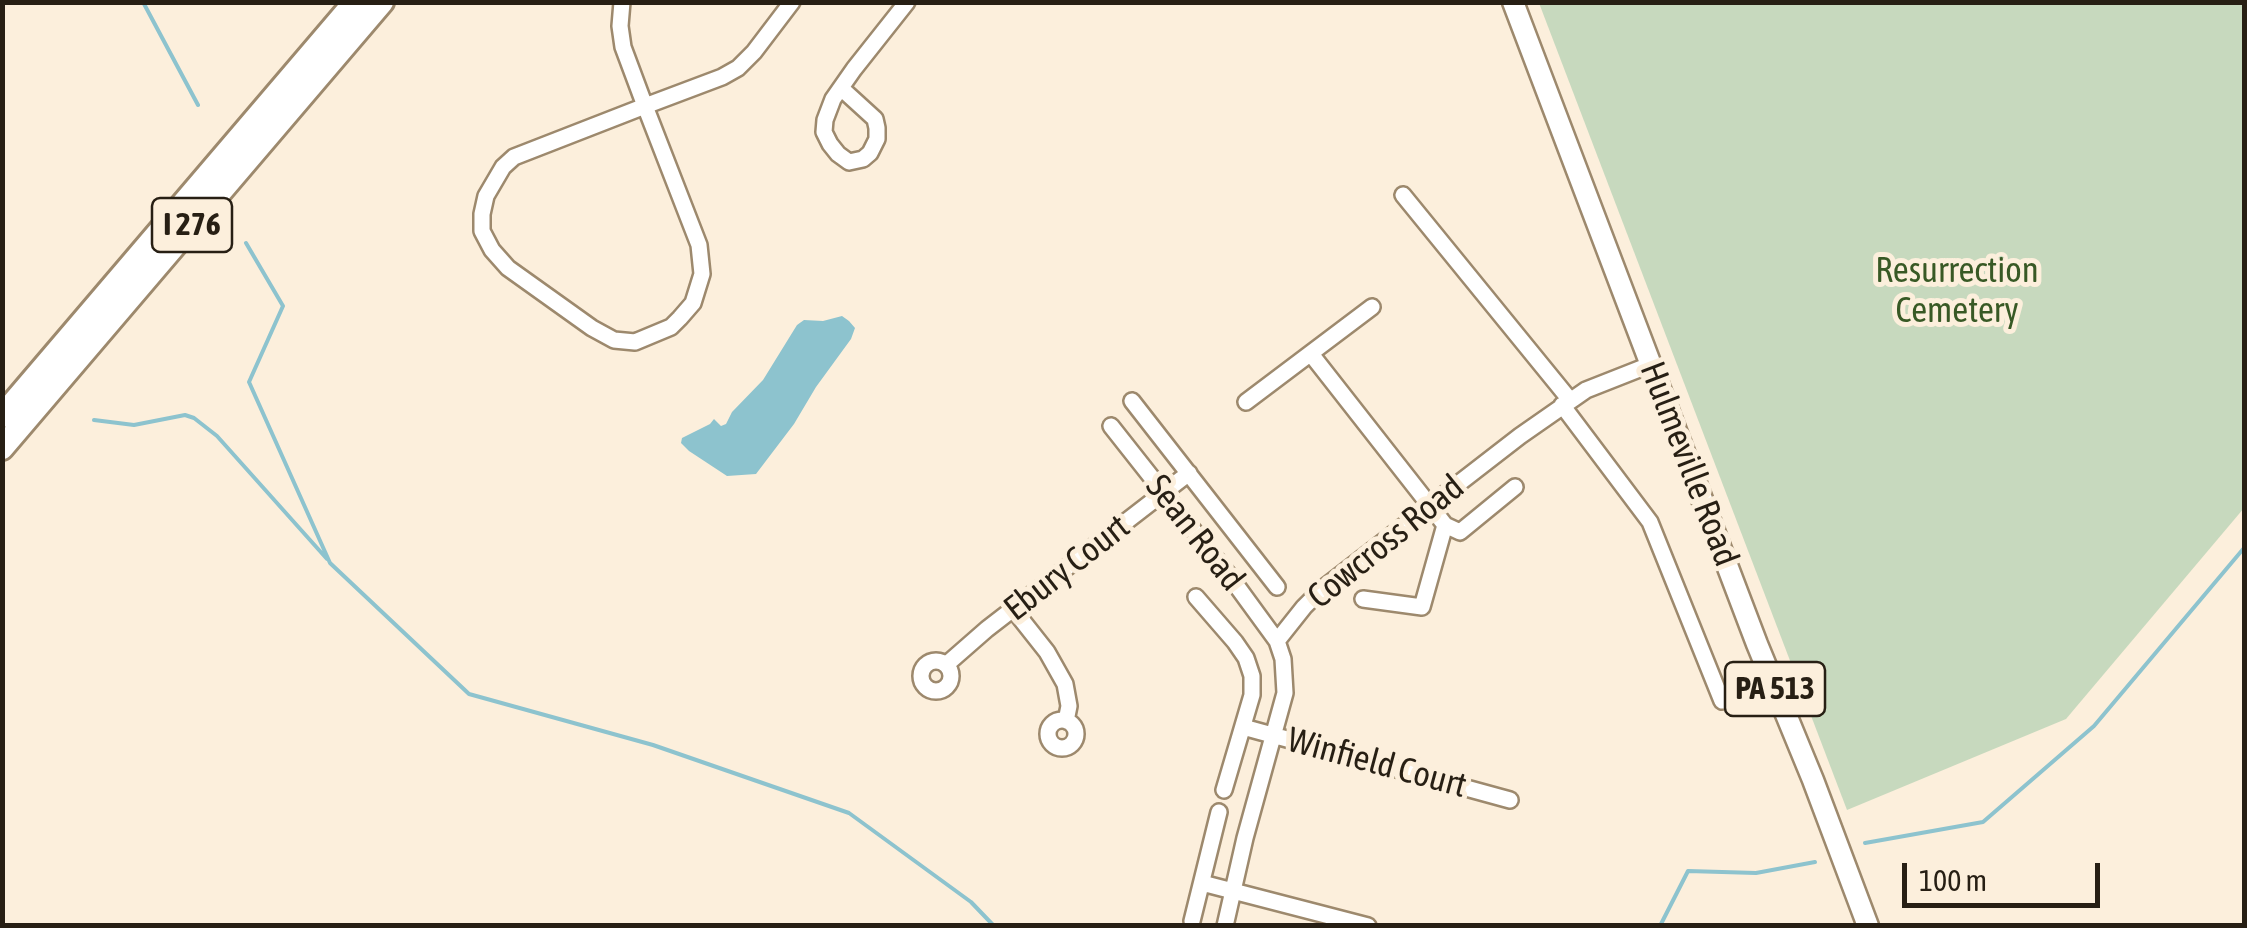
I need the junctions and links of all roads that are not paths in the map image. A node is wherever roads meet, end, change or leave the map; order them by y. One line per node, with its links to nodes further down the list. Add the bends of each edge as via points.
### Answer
1 (354, 2): 16 (highway, I 276)
2 (382, 2): 18 (highway, I 276)
3 (622, 2): 8 (street, via 623,47)
4 (792, 2): 8 (street, via 738,68)
5 (907, 2): 7 (street)
6 (1513, 2): 12 (main road, Hulmeville Road / PA 513)
7 (841, 88): 7 (street, via 877,128 870,153 849,162 824,132)
8 (645, 106): 8 (street, via 514,157 494,180 482,214 482,230 508,268 592,328 635,342 671,327 693,303 702,274 698,245)
9 (1403, 195): 15 (street)
10 (1372, 307): 11 (street)
11 (1311, 354): 14 (street); 22 (street)
12 (1652, 364): 15 (street, Cowcross Road); 42 (main road, Hulmeville Road / PA 513)
13 (1132, 401): 19 (street)
14 (1246, 402)
15 (1566, 403): 22 (street, Cowcross Road); 30 (street, via 1650,522)
16 (2, 416)
17 (1110, 426): 21 (street, Sean Road)
18 (2, 448)
19 (1189, 472): 21 (street, Ebury Court); 24 (street)
20 (1514, 487): 23 (street, via 1460,532)
21 (1164, 493): 27 (street, Ebury Court); 28 (street, Sean Road)
22 (1430, 507): 23 (street); 28 (street, Cowcross Road, via 1321,590)
23 (1445, 525): 26 (street, via 1422,607)
24 (1276, 587)
25 (1196, 598): 32 (street, via 1246,658 1252,695)
26 (1364, 599)
27 (1013, 610): 29 (street, Ebury Court); 31 (street, via 1058,670 1069,700)
28 (1276, 641): 33 (street, via 1286,693)
29 (946, 664)
30 (1722, 701)
31 (1066, 721)
32 (1243, 728): 33 (street, Winfield Court); 34 (street)
33 (1275, 735): 35 (street, Winfield Court); 38 (street)
34 (1224, 790)
35 (1510, 800)
36 (1219, 812): 37 (street)
37 (1202, 883): 38 (street); 39 (street)
38 (1232, 891): 40 (street); 41 (street)
39 (1192, 920)
40 (1225, 926)
41 (1368, 926)
42 (1868, 926)

